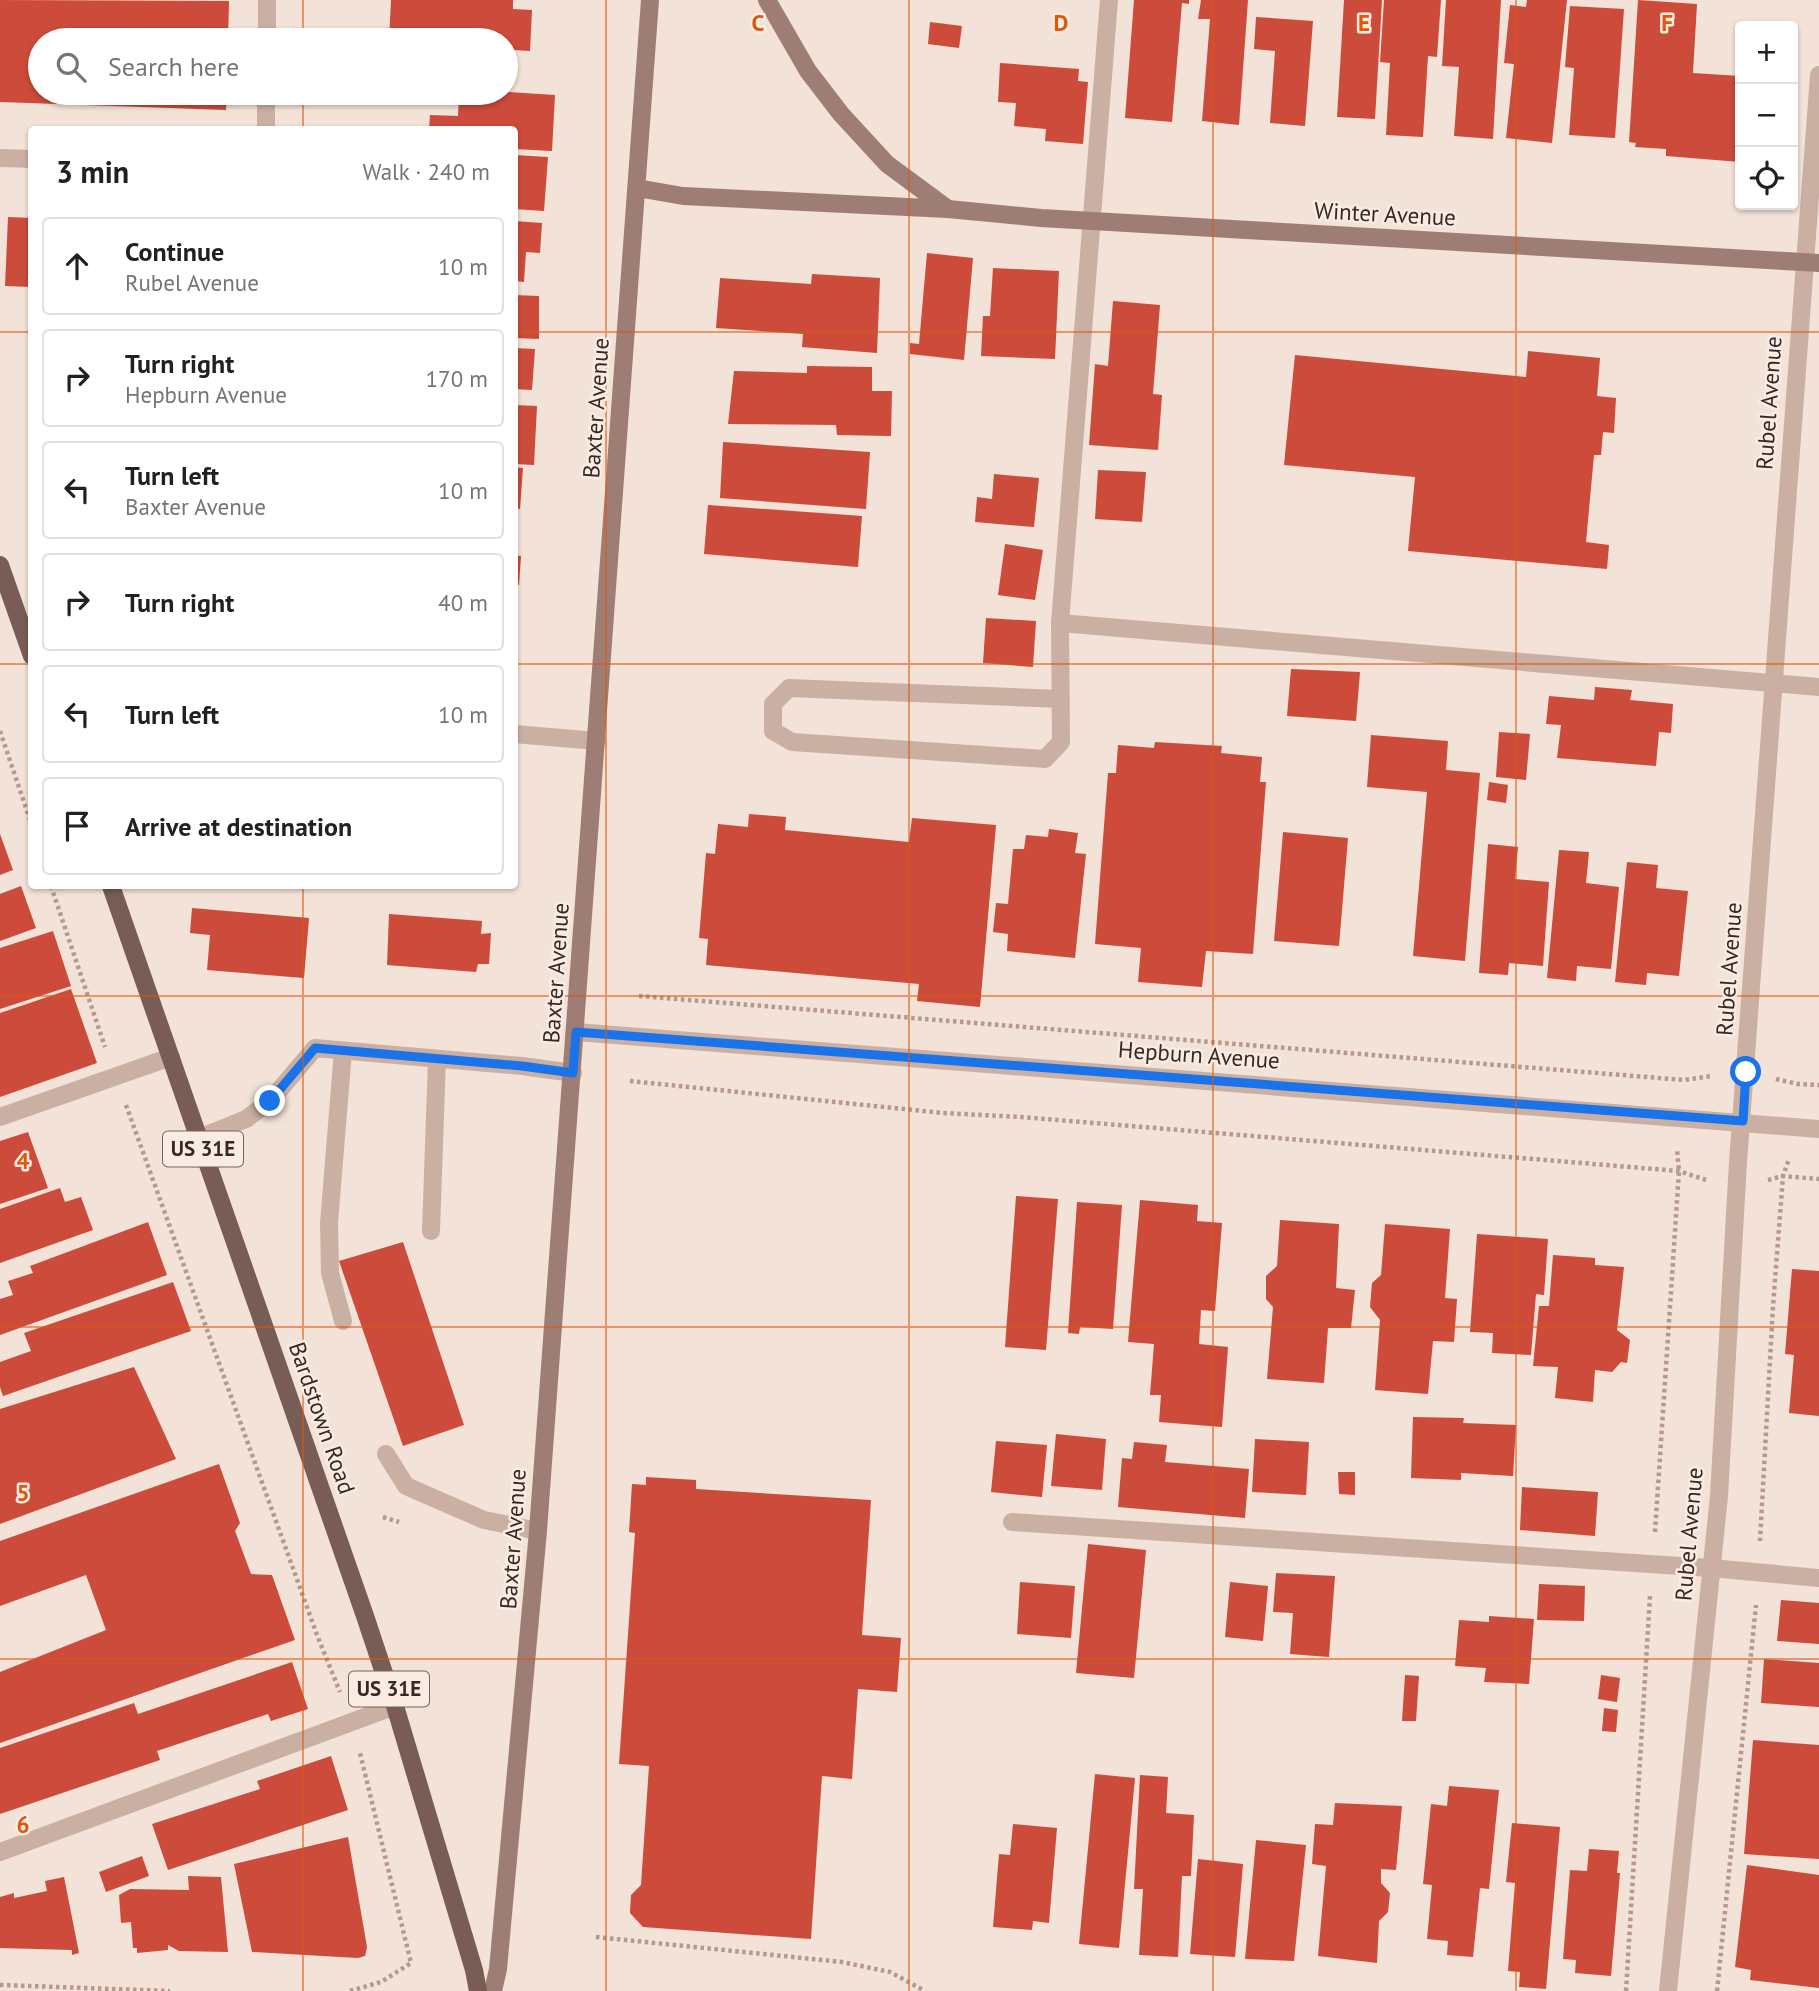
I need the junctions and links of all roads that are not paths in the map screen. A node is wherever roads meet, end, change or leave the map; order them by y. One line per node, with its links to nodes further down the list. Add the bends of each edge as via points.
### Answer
1 (267, 0): 5 (street)
2 (650, 0): 11 (main road, Baxter Avenue)
3 (767, 0): 12 (main road, via 808,71 841,114 887,164)
4 (1109, 0): 13 (street)
5 (267, 28)
6 (1819, 75): 14 (street, Rubel Avenue)
7 (266, 105): 8 (street)
8 (265, 126)
9 (0, 158): 10 (street)
10 (28, 159)
11 (637, 188): 12 (main road, Winter Avenue, via 683,197); 22 (main road, Baxter Avenue)
12 (948, 209): 13 (main road, Winter Avenue)
13 (1091, 221): 14 (main road, Winter Avenue); 16 (street)
14 (1811, 263): 18 (street, Rubel Avenue)
15 (0, 565): 17 (main road)
16 (1060, 623): 18 (street); 20 (street)
17 (28, 645)
18 (1774, 683): 19 (street); 30 (street, Rubel Avenue)
19 (1819, 687)
20 (1061, 699): 20 (street, via 1061,742 1045,759 792,742 773,732 773,704 789,688)
21 (518, 734): 22 (street)
22 (597, 741): 24 (main road, Baxter Avenue)
23 (112, 889): 26 (main road, Bardstown Road / US 31E)
24 (576, 1032): 28 (main road, Baxter Avenue); 30 (street, Hepburn Avenue)
25 (343, 1051): 27 (street); 32 (street, via 315,1048 270,1101 246,1119); 34 (street, via 330,1223 330,1273)
26 (171, 1057): 29 (street); 32 (main road, Bardstown Road / US 31E)
27 (438, 1059): 28 (street); 33 (street)
28 (573, 1073): 37 (main road, Baxter Avenue)
29 (0, 1117)
30 (1743, 1121): 31 (street, Hepburn Avenue); 38 (street, Rubel Avenue)
31 (1819, 1129)
32 (199, 1138): 40 (main road, Bardstown Road / US 31E)
33 (431, 1231)
34 (343, 1321)
35 (386, 1454): 37 (street, via 406,1486 484,1520)
36 (1012, 1522): 38 (street)
37 (538, 1531): 43 (main road, Baxter Avenue)
38 (1711, 1568): 39 (street); 44 (street, Rubel Avenue)
39 (1819, 1578)
40 (395, 1706): 41 (street); 42 (main road, Bardstown Road / US 31E)
41 (0, 1852)
42 (478, 1991)
43 (493, 1991)
44 (1668, 1991)

